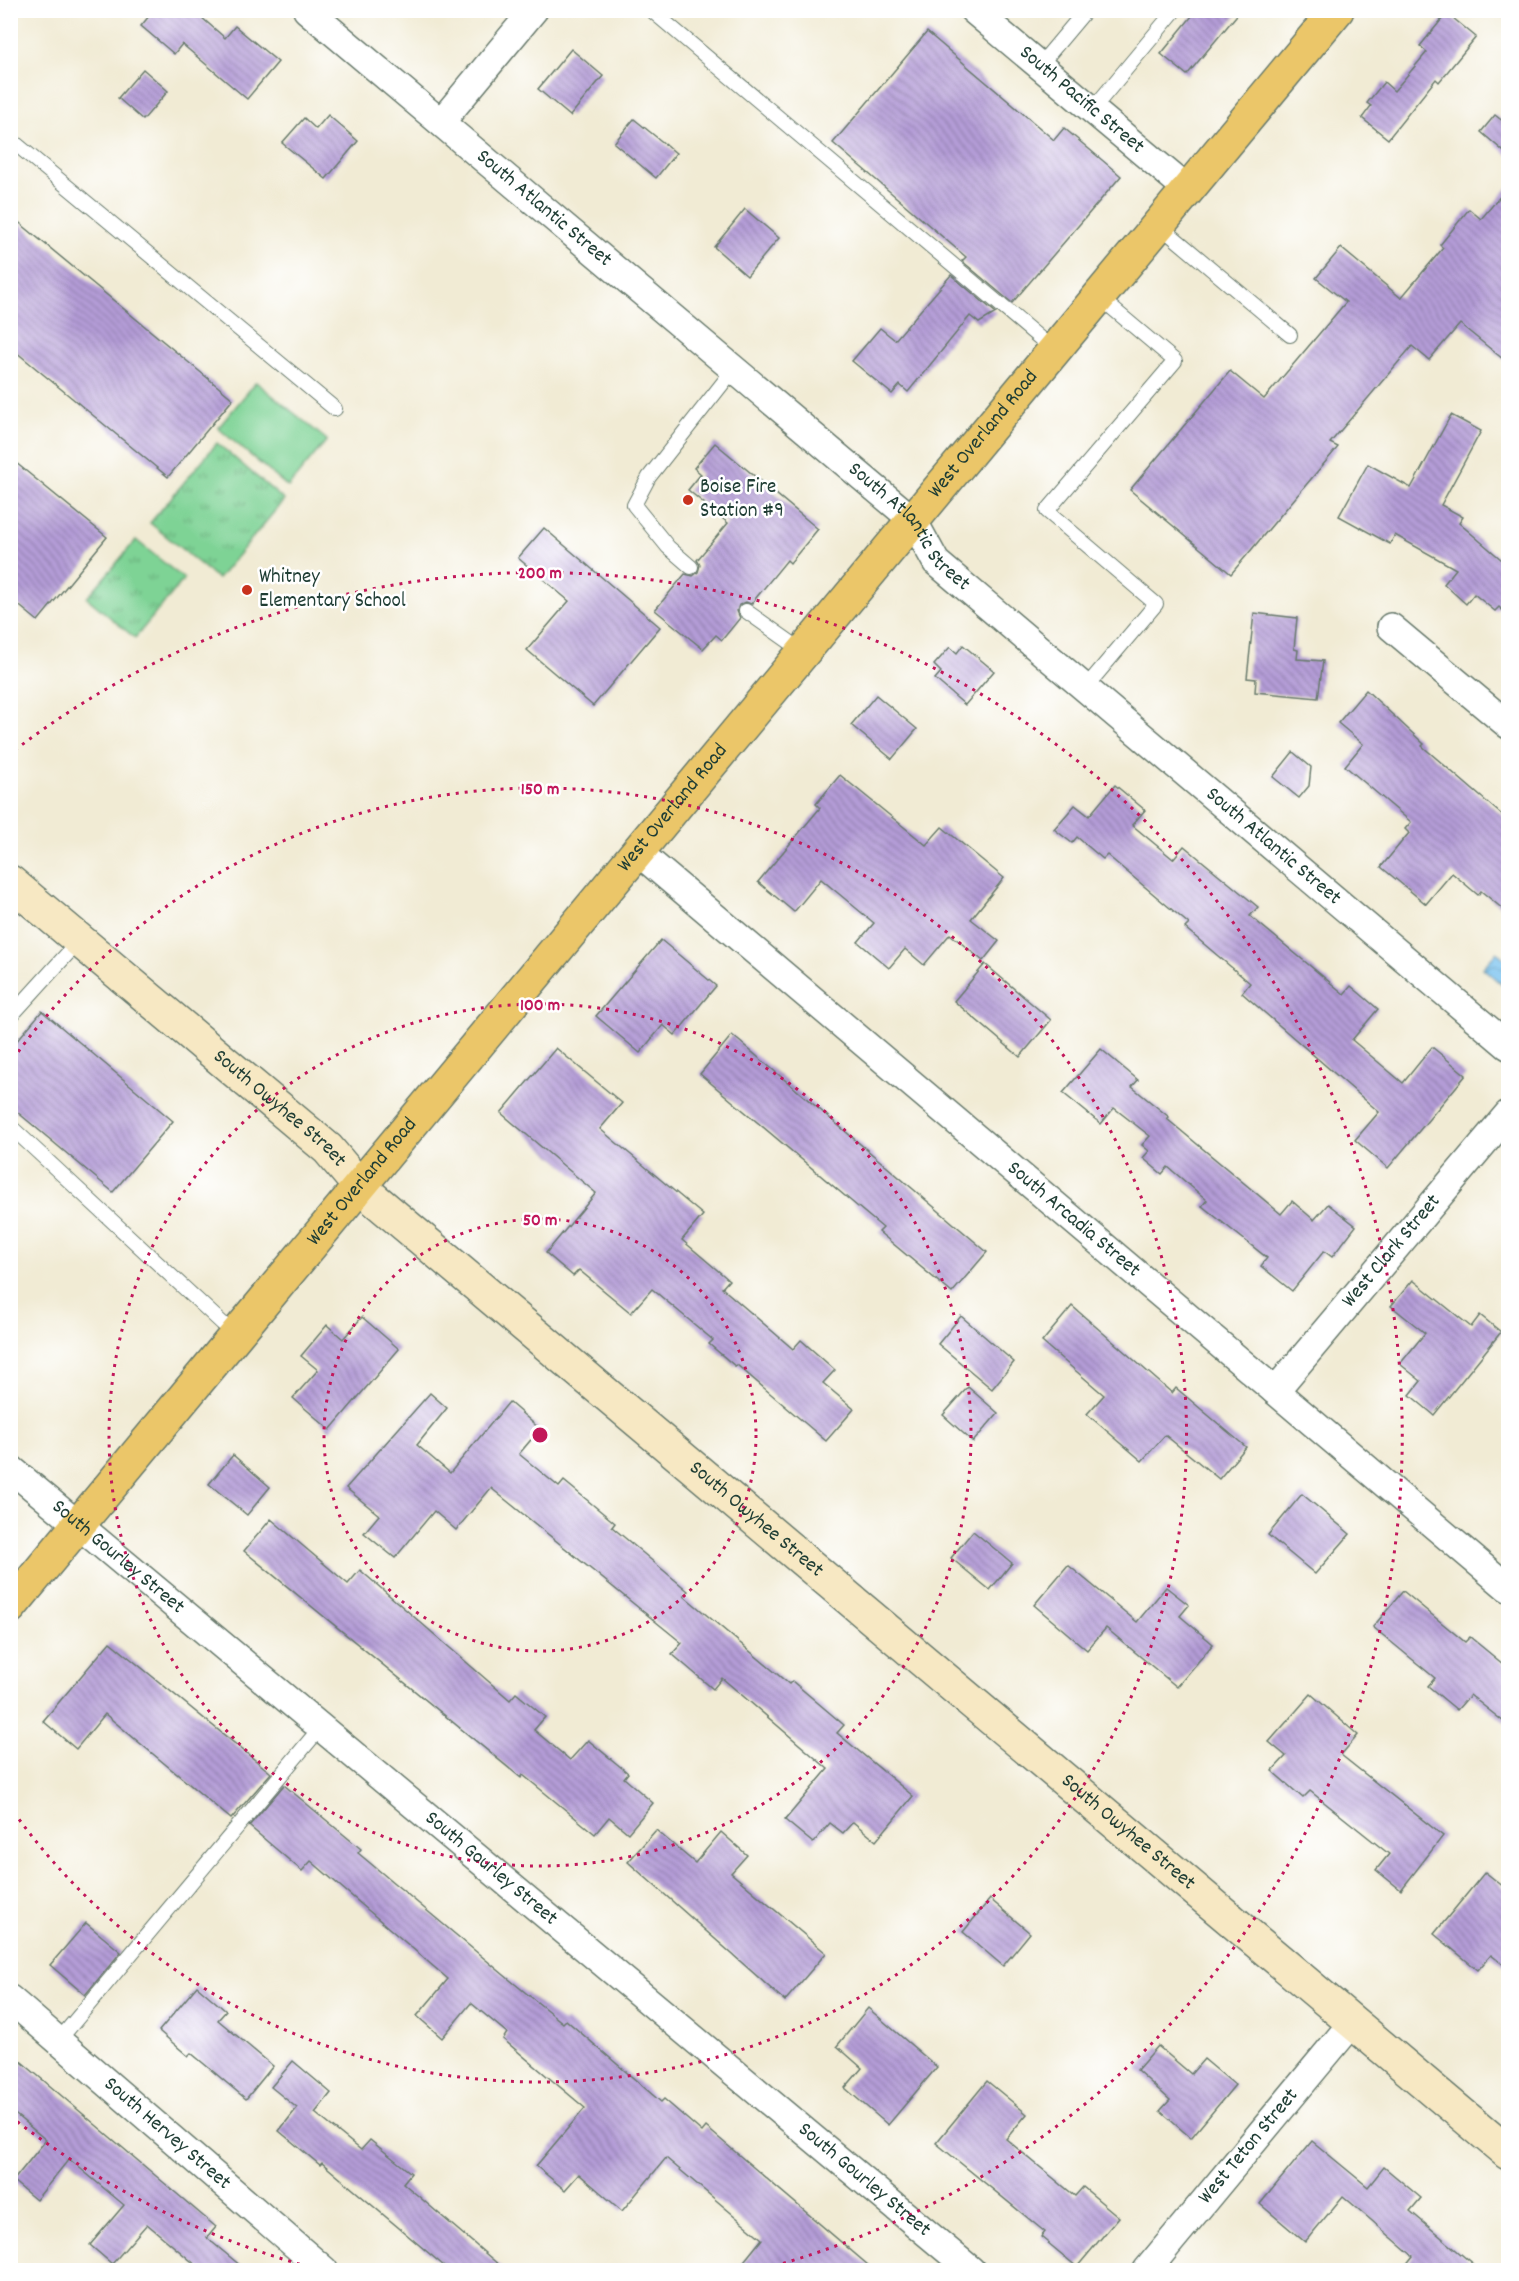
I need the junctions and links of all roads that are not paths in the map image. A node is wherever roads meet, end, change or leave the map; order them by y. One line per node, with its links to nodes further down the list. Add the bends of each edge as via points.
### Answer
1 (307, 10): 10 (street, South Atlantic Street)
2 (534, 10): 10 (street)
3 (651, 10): 16 (lane)
4 (973, 10): 8 (street, South Pacific Street)
5 (1086, 10): 8 (lane)
6 (1175, 10): 9 (lane)
7 (1329, 13): 12 (main road, West Overland Road)
8 (1039, 66): 9 (street, South Pacific Street)
9 (1092, 110): 12 (street, South Pacific Street)
10 (441, 122): 17 (street, South Atlantic Street)
11 (10, 139): 18 (lane)
12 (1188, 190): 13 (main road, West Overland Road)
13 (1159, 225): 14 (main road, West Overland Road); 15 (lane)
14 (1099, 297): 16 (main road, West Overland Road); 24 (lane, via 1175,361 1047,511 1156,604)
15 (1290, 335)
16 (1055, 351): 19 (main road, West Overland Road)
17 (734, 369): 19 (street, South Atlantic Street); 20 (lane, via 649,477 634,505 668,547)
18 (335, 409)
19 (914, 520): 23 (main road, West Overland Road); 24 (street, South Atlantic Street, via 936,562)
20 (691, 567)
21 (746, 611): 23 (lane)
22 (1391, 627): 25 (street)
23 (804, 652): 26 (main road, West Overland Road)
24 (1085, 688): 30 (street, South Atlantic Street)
25 (1509, 725)
26 (638, 852): 33 (main road, West Overland Road); 35 (street, South Arcadia Street)
27 (10, 882): 28 (street, South Owyhee Street)
28 (80, 940): 29 (lane); 33 (street, South Owyhee Street, via 328,1149)
29 (10, 1017)
30 (1509, 1046)
31 (1509, 1114): 35 (street, West Clark Street)
32 (10, 1126): 34 (lane)
33 (360, 1187): 34 (main road, West Overland Road); 42 (street, South Owyhee Street)
34 (236, 1336): 37 (main road, West Overland Road)
35 (1275, 1391): 38 (street, South Arcadia Street)
36 (10, 1468): 37 (street, South Gourley Street)
37 (79, 1525): 39 (main road, West Overland Road); 40 (street, South Gourley Street)
38 (1509, 1588)
39 (10, 1607)
40 (321, 1727): 43 (lane); 46 (street, South Gourley Street)
41 (10, 1999): 43 (street, South Hervey Street)
42 (1353, 2022): 44 (street, South Owyhee Street); 47 (street, West Teton Street)
43 (59, 2040): 45 (street, South Hervey Street)
44 (1509, 2153)
45 (324, 2271)
46 (971, 2271)
47 (1147, 2271)

